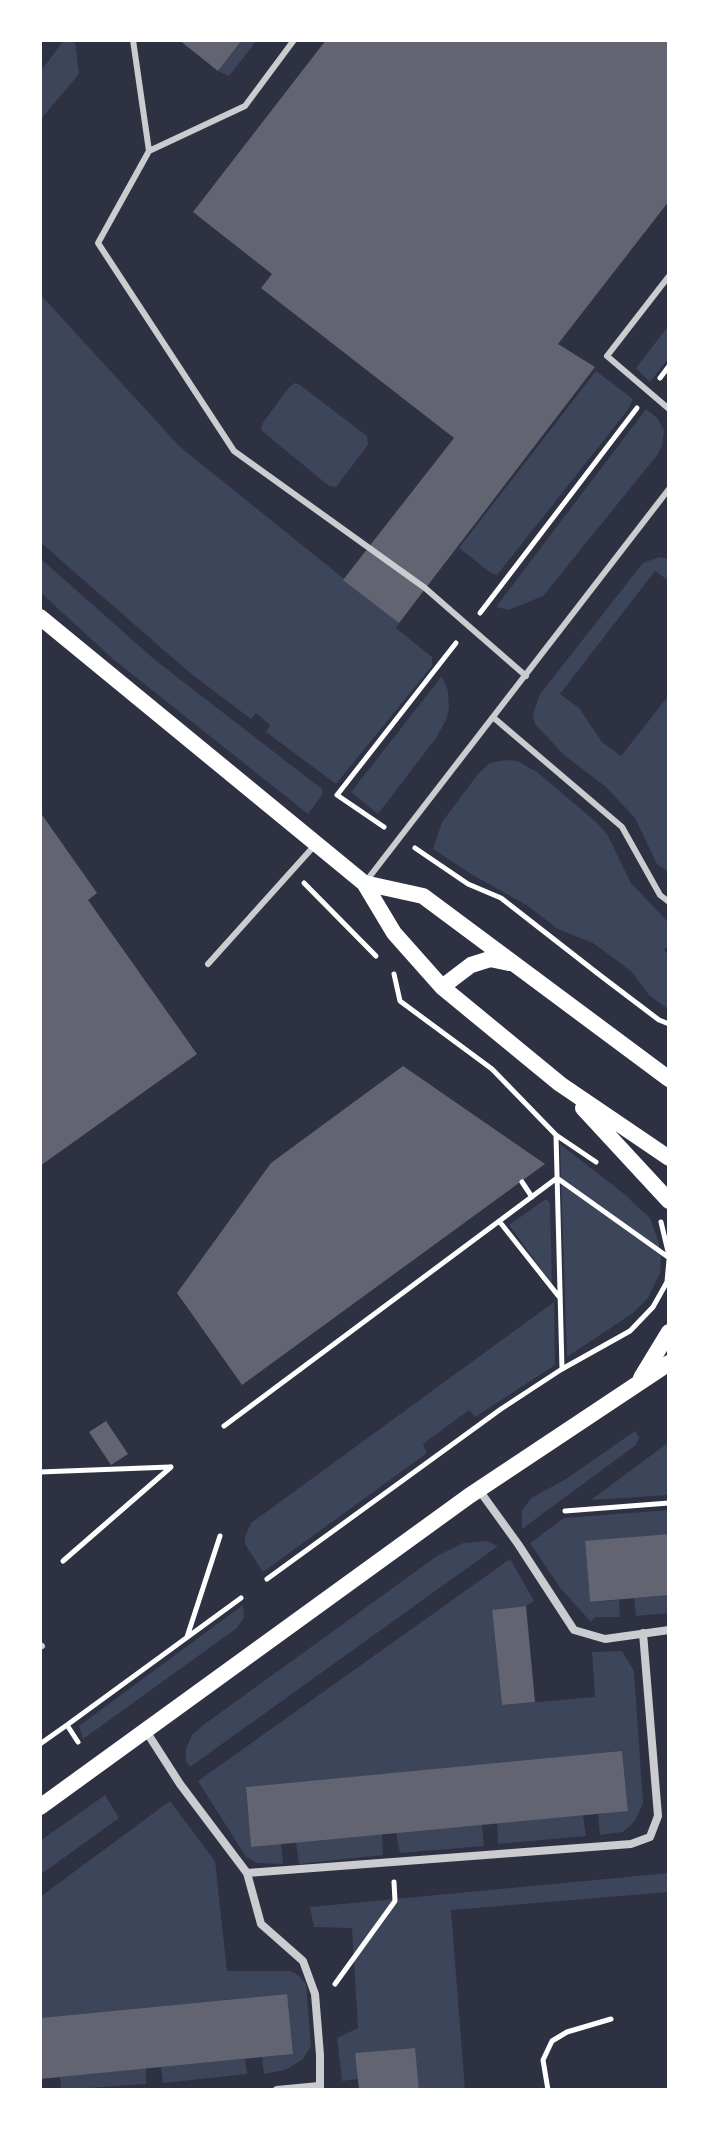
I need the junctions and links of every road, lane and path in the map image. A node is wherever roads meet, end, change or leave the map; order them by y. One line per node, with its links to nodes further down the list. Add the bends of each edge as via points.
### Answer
1 (133, 40): 3 (lane)
2 (294, 40): 3 (lane, via 245,106)
3 (149, 151): 10 (lane, via 98,243 234,451)
4 (669, 276): 6 (lane, via 607,356)
5 (669, 366): 6 (path)
6 (649, 392): 7 (lane); 10 (path)
7 (669, 409)
8 (669, 489): 11 (lane)
9 (40, 617): 14 (main road)
10 (470, 625): 11 (lane); 13 (path, via 337,795)
11 (526, 676): 12 (lane)
12 (494, 718): 13 (lane); 17 (lane, via 622,827)
13 (400, 838): 16 (lane); 21 (path, via 468,884 501,898)
14 (315, 845): 15 (lane); 16 (main road)
15 (291, 871): 18 (lane); 24 (path, via 396,976 400,1001 492,1069)
16 (364, 883): 19 (main road, via 423,896); 20 (main road, via 394,933)
17 (669, 902)
18 (208, 964)
19 (515, 964): 20 (main road, via 490,959 471,965); 22 (main road)
20 (442, 987): 23 (main road)
21 (669, 1024)
22 (669, 1079)
23 (560, 1084): 25 (main road); 30 (main road)
24 (556, 1135): 26 (path); 27 (path)
25 (669, 1158)
26 (608, 1170)
27 (557, 1178): 29 (path); 32 (path); 33 (path)
28 (522, 1182): 29 (path)
29 (532, 1197): 31 (path)
30 (663, 1208): 32 (path)
31 (499, 1221): 33 (path); 40 (path)
32 (669, 1258): 37 (path, via 667,1282 630,1331)
33 (560, 1298): 37 (path)
34 (669, 1332): 39 (main road)
35 (669, 1354): 39 (main road)
36 (669, 1363): 39 (main road)
37 (562, 1369): 47 (path)
38 (669, 1376): 39 (main road)
39 (636, 1387): 42 (main road)
40 (224, 1426)
41 (40, 1472): 46 (path, via 171,1467)
42 (479, 1490): 50 (street, via 574,1630 605,1639); 53 (main road)
43 (669, 1503): 44 (path)
44 (565, 1511)
45 (220, 1536): 51 (path)
46 (63, 1561)
47 (267, 1579)
48 (241, 1598): 51 (path)
49 (669, 1630): 50 (street)
50 (643, 1633): 57 (street, via 658,1816 650,1837 631,1844)
51 (186, 1638): 52 (path)
52 (67, 1725): 54 (path); 55 (path)
53 (146, 1731): 56 (main road); 58 (street)
54 (78, 1742)
55 (40, 1744)
56 (40, 1807)
57 (393, 1863): 58 (street); 59 (path, via 395,1901)
58 (247, 1873): 61 (street, via 261,1924 303,1961 315,1994)
59 (329, 1991)
60 (611, 2019): 63 (path, via 552,2041 543,2060)
61 (320, 2088): 62 (street)
62 (277, 2090)
63 (548, 2090)

